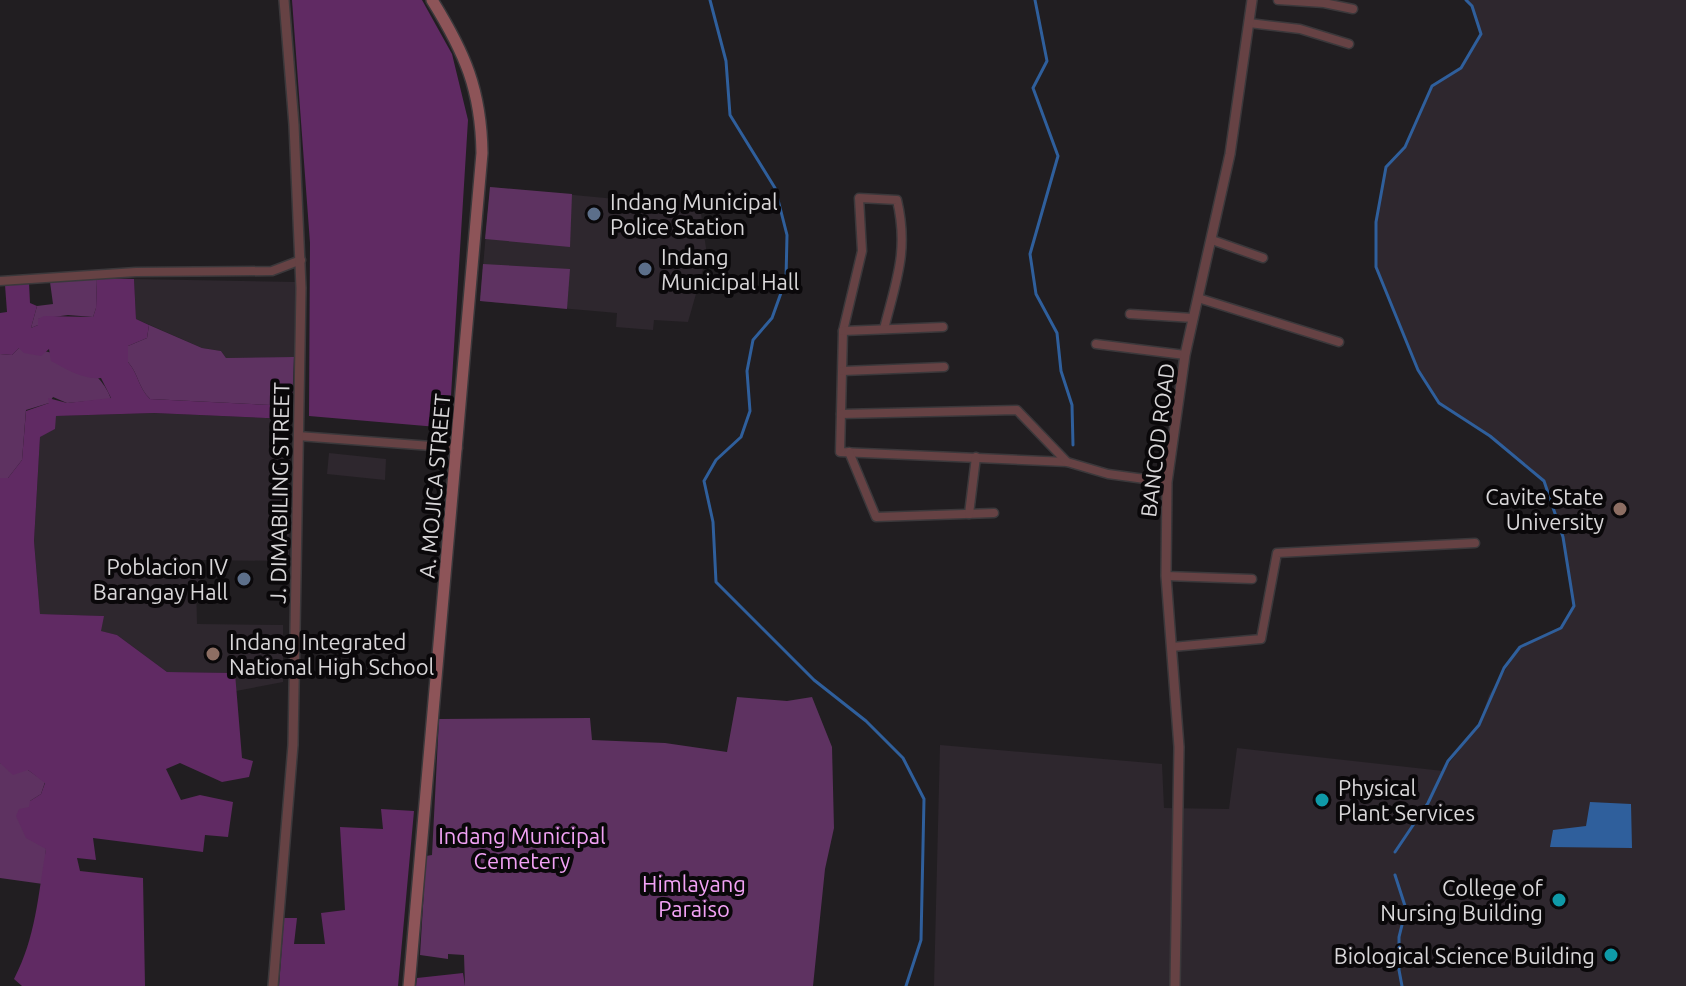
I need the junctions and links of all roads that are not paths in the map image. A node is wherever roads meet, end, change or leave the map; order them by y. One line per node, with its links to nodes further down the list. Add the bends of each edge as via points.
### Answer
1 (284, 0): 10 (street, J. DIMABILING STREET)
2 (432, 0): 25 (main road, A. MOJICA STREET, via 469,66 482,138)
3 (1252, 0): 6 (street, BANCOD ROAD)
4 (1278, 0): 5 (street)
5 (1353, 9)
6 (1249, 23): 7 (street, via 1300,29); 8 (street, BANCOD ROAD)
7 (1349, 44)
8 (1212, 240): 9 (street); 12 (street, BANCOD ROAD)
9 (1263, 258)
10 (301, 260): 11 (street, via 272,271); 24 (street, J. DIMABILING STREET)
11 (0, 281)
12 (1198, 298): 14 (street, BANCOD ROAD); 18 (street)
13 (1130, 314): 14 (street)
14 (1193, 318): 20 (street, BANCOD ROAD)
15 (943, 327): 16 (street)
16 (884, 329): 17 (street); 17 (street, via 904,250 902,222 897,200 859,198 862,251)
17 (843, 331): 22 (street)
18 (1339, 342)
19 (1096, 344): 20 (street)
20 (1185, 355): 29 (street, BANCOD ROAD)
21 (944, 367): 22 (street)
22 (843, 371): 23 (street)
23 (841, 414): 26 (street, via 840,452); 28 (street, via 1017,410)
24 (298, 436): 25 (street); 36 (street, J. DIMABILING STREET, via 292,760)
25 (458, 448): 37 (main road, A. MOJICA STREET)
26 (849, 452): 27 (street); 31 (street, via 876,517)
27 (976, 457): 28 (street); 31 (street)
28 (1067, 462): 29 (street)
29 (1167, 482): 33 (street, BANCOD ROAD)
30 (994, 513): 31 (street)
31 (969, 514)
32 (1475, 543): 35 (street, via 1277,553 1261,639)
33 (1166, 576): 34 (street); 35 (street, BANCOD ROAD)
34 (1252, 579)
35 (1172, 647): 38 (street, BANCOD ROAD, via 1179,747)
36 (273, 986)
37 (409, 986)
38 (1175, 986)

